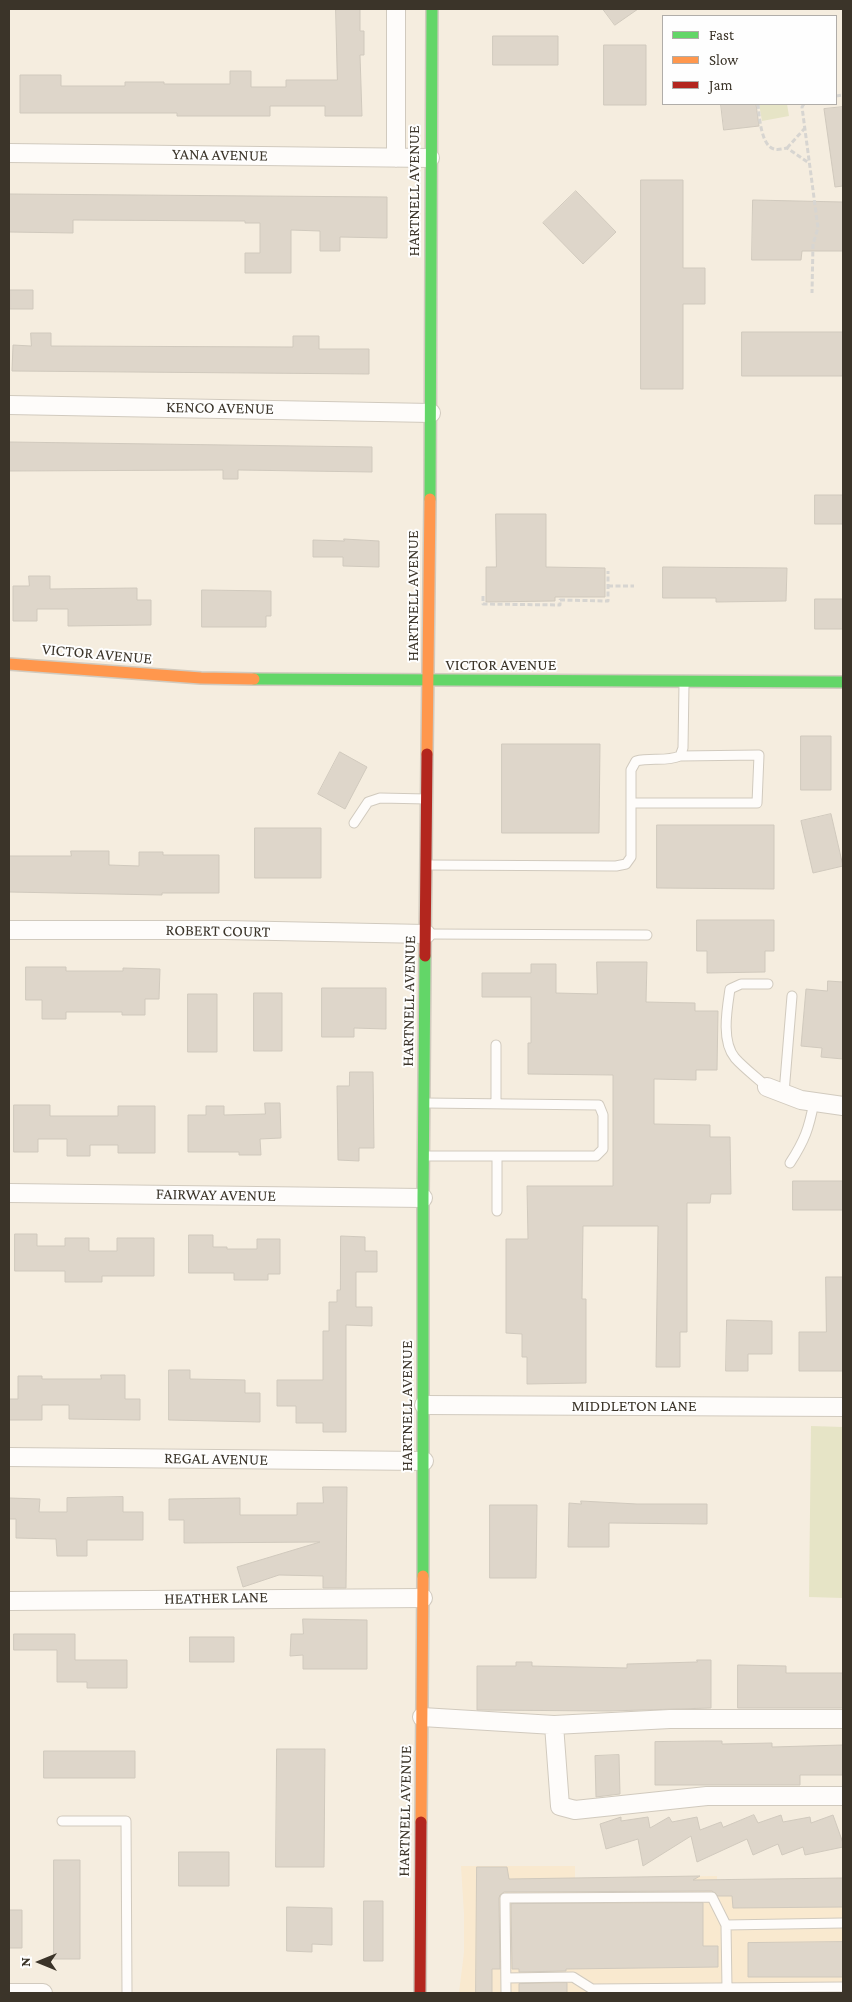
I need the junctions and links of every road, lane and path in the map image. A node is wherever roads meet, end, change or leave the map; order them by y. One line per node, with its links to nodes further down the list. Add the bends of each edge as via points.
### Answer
1 (396, 9): 8 (street)
2 (432, 9): 9 (main road, HARTNELL AVENUE)
3 (758, 105): 6 (path, via 765,141 775,150)
4 (804, 105): 5 (path)
5 (805, 128): 6 (path); 10 (path)
6 (786, 148): 10 (path)
7 (9, 152): 8 (street, YANA AVENUE)
8 (396, 158): 9 (street, YANA AVENUE)
9 (430, 158): 13 (main road, HARTNELL AVENUE)
10 (810, 164): 11 (path, via 818,228 813,244)
11 (812, 293)
12 (9, 405): 13 (street, KENCO AVENUE)
13 (431, 413): 19 (main road, HARTNELL AVENUE)
14 (608, 571): 15 (path)
15 (608, 586): 16 (path); 17 (path, via 608,601 560,600 560,605 483,604)
16 (634, 586)
17 (483, 596)
18 (9, 664): 19 (main road, VICTOR AVENUE, via 202,678)
19 (429, 681): 20 (main road, VICTOR AVENUE); 23 (main road, HARTNELL AVENUE)
20 (684, 681): 21 (main road, VICTOR AVENUE); 22 (lane, via 683,748)
21 (843, 682)
22 (680, 756): 24 (lane, via 636,761 632,770); 24 (lane, via 759,755 756,804)
23 (428, 799): 25 (lane, via 380,798 368,802); 26 (main road, HARTNELL AVENUE)
24 (632, 804): 26 (lane, via 631,857 626,864)
25 (354, 823)
26 (427, 865): 28 (main road, HARTNELL AVENUE)
27 (9, 930): 28 (street, ROBERT COURT)
28 (426, 934): 29 (lane); 36 (main road, HARTNELL AVENUE)
29 (647, 935)
30 (768, 984): 33 (lane, via 741,984 730,989 727,1006 727,1041 734,1057)
31 (792, 996): 34 (lane)
32 (496, 1045): 37 (lane)
33 (766, 1087): 34 (street)
34 (784, 1093): 35 (street)
35 (814, 1102): 38 (street); 41 (lane, via 808,1131)
36 (424, 1103): 37 (lane); 39 (main road, HARTNELL AVENUE)
37 (496, 1104): 40 (lane, via 599,1105 603,1115 603,1149 596,1156)
38 (843, 1106)
39 (424, 1156): 40 (lane); 43 (main road, HARTNELL AVENUE)
40 (497, 1156): 44 (lane)
41 (790, 1162)
42 (9, 1193): 43 (street, FAIRWAY AVENUE)
43 (423, 1198): 45 (main road, HARTNELL AVENUE)
44 (497, 1211)
45 (424, 1405): 46 (street, MIDDLETON LANE); 48 (main road, HARTNELL AVENUE)
46 (843, 1408)
47 (9, 1457): 48 (street, REGAL AVENUE)
48 (424, 1461): 49 (main road, HARTNELL AVENUE)
49 (423, 1598): 50 (street, HEATHER LANE); 51 (main road, HARTNELL AVENUE)
50 (9, 1601)
51 (422, 1717): 53 (street); 65 (main road, HARTNELL AVENUE)
52 (843, 1719): 53 (street, via 670,1719)
53 (554, 1725): 54 (street, via 560,1806 575,1810 707,1796)
54 (843, 1796)
55 (62, 1821): 64 (lane, via 126,1821)
56 (843, 1924): 57 (lane)
57 (726, 1925): 58 (lane, via 712,1897 506,1898); 60 (lane)
58 (506, 1978): 61 (lane, via 573,1977); 66 (lane)
59 (843, 1987): 60 (lane)
60 (727, 1988): 61 (lane)
61 (592, 1991)
62 (9, 1993): 63 (street)
63 (44, 1993)
64 (127, 1993)
65 (420, 1993)
66 (506, 1993)

